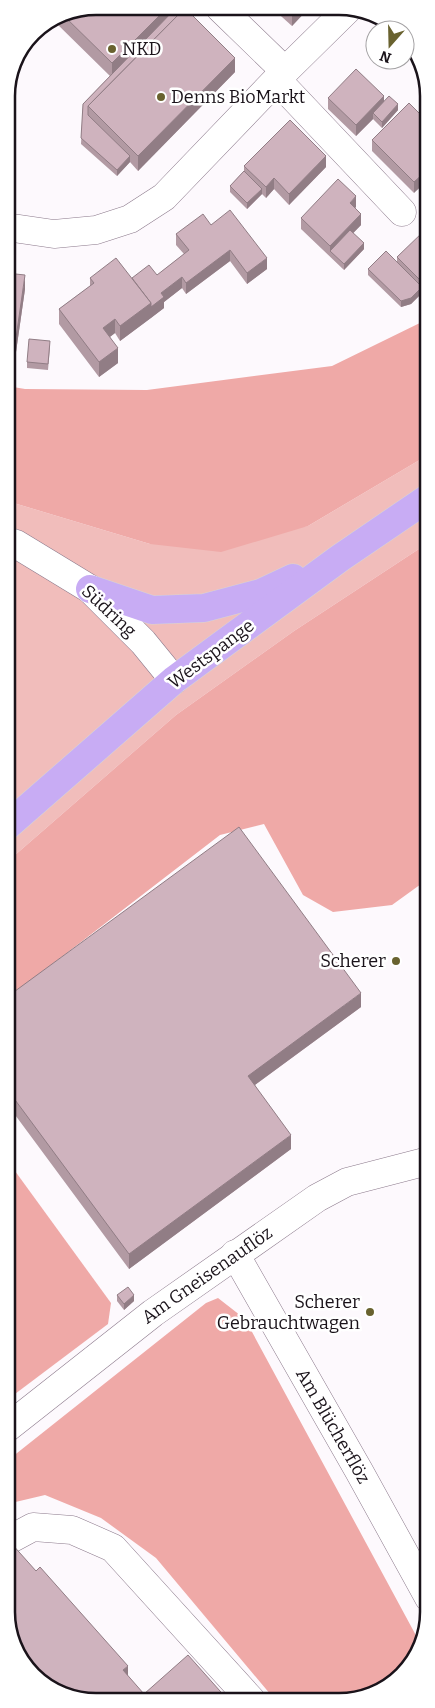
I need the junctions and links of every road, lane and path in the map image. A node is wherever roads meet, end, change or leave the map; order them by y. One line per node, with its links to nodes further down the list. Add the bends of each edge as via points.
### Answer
1 (226, 15): 3 (street)
2 (342, 15): 3 (street)
3 (281, 75): 4 (street); 5 (street, via 164,197 130,218 96,230 54,234)
4 (402, 212)
5 (15, 228)
6 (420, 503): 8 (main road, Westspange)
7 (15, 544): 9 (street, Südring)
8 (340, 558): 9 (main road, via 261,592 204,608 152,610); 10 (main road, Westspange)
9 (90, 589): 10 (street, Südring, via 143,642)
10 (174, 680): 11 (main road, Westspange)
11 (15, 819)
12 (420, 1163): 13 (street, Am Gneisenauflöz, via 347,1182 317,1198)
13 (235, 1254): 14 (street, Am Gneisenauflöz, via 153,1312); 16 (street, Am Blücherflöz)
14 (15, 1422)
15 (15, 1537): 17 (street, via 33,1527 72,1530 113,1548)
16 (420, 1582)
17 (245, 1693)

